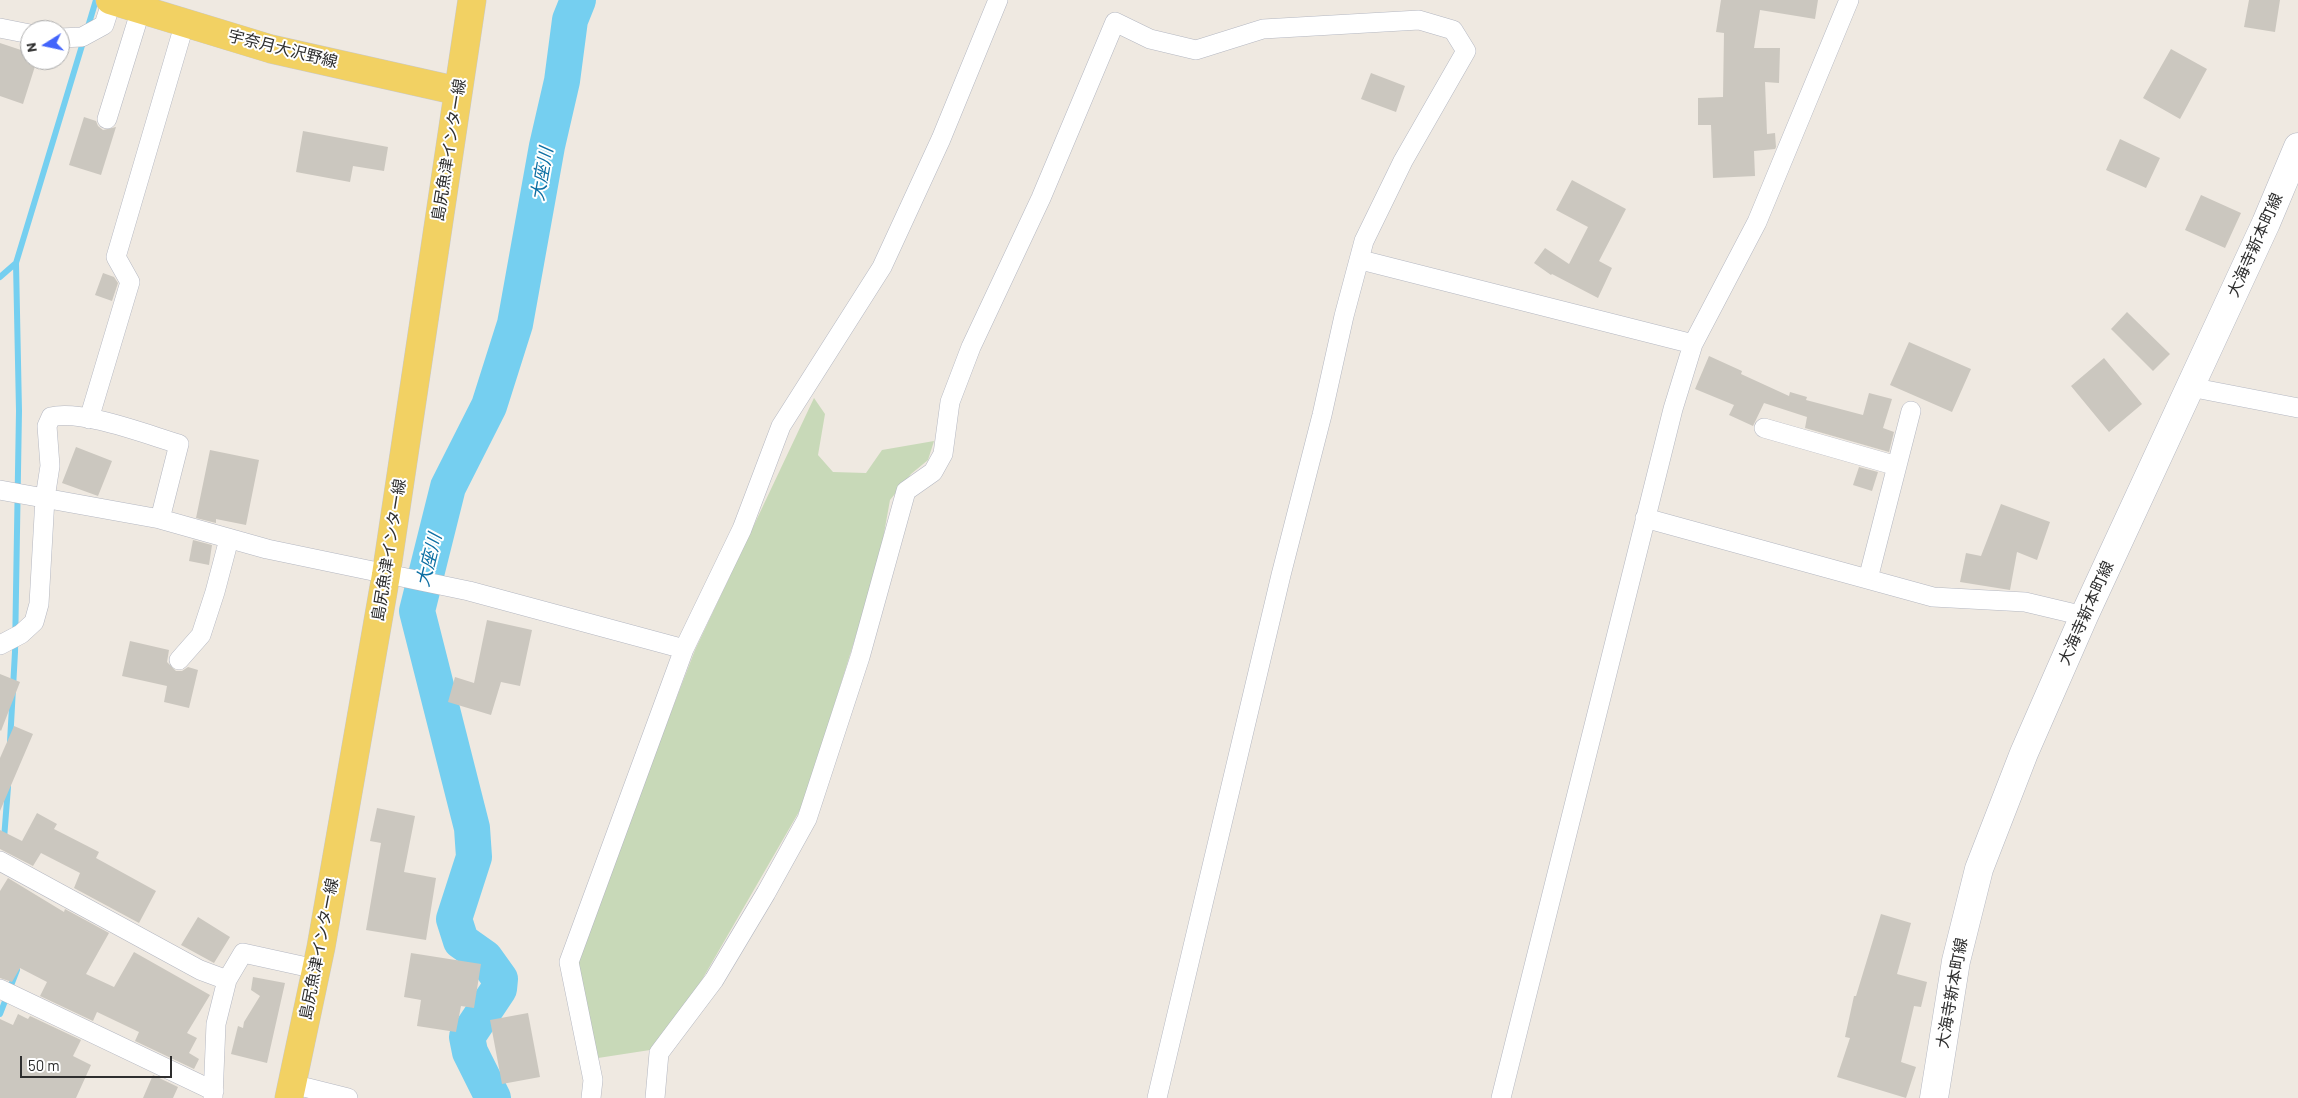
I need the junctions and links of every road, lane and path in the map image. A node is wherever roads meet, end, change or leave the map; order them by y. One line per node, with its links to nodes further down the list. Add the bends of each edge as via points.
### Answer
1 (111, 0): 5 (main road, 宇奈月大沢野線); 9 (street, via 104,24 82,37)
2 (472, 0): 10 (main road, 島尻魚津インター線)
3 (998, 0): 30 (street, via 941,139 882,267 781,426 742,529)
4 (1849, 0): 14 (street, via 1757,222)
5 (141, 9): 6 (main road, 宇奈月大沢野線); 11 (street)
6 (185, 22): 10 (main road, 宇奈月大沢野線, via 271,49); 18 (street, via 116,258 130,282)
7 (0, 28): 8 (street)
8 (20, 32)
9 (70, 38)
10 (458, 91): 26 (main road, 島尻魚津インター線)
11 (107, 119)
12 (2298, 147): 15 (main road, 大海寺新本町線)
13 (1360, 260): 14 (street); 40 (street, via 1364,241 1403,161 1466,51 1452,30 1419,20 1263,28 1196,50 1150,39 1115,22 1041,198 971,347 950,402 943,454 933,472 906,491 860,657 807,819 714,980 659,1053); 41 (street, via 1281,575)
14 (1693, 344): 23 (street)
15 (2190, 387): 16 (street); 28 (main road, 大海寺新本町線)
16 (2298, 408)
17 (1911, 411): 20 (street)
18 (89, 419): 22 (street, via 62,414 51,418 47,426 50,466); 24 (street, via 179,444)
19 (1764, 428): 20 (street)
20 (1897, 466): 27 (street)
21 (0, 490): 22 (street)
22 (45, 498): 24 (street); 29 (street, via 39,604 34,622 21,634)
23 (1645, 518): 27 (street); 42 (street)
24 (160, 519): 25 (street)
25 (229, 539): 26 (street); 31 (street, via 201,635)
26 (386, 575): 30 (street, via 469,591); 33 (main road, 島尻魚津インター線)
27 (1868, 579): 28 (street, via 1933,597 2024,602)
28 (2084, 616): 43 (main road, 大海寺新本町線, via 2024,753 1979,869 1956,961)
29 (0, 645)
30 (684, 649): 39 (street, via 569,962 593,1080)
31 (179, 660)
32 (0, 861): 34 (street, via 200,970)
33 (316, 969): 34 (street, via 243,953); 36 (main road, 島尻魚津インター線)
34 (227, 980): 37 (street, via 216,1024)
35 (0, 989): 37 (street)
36 (290, 1091): 38 (street)
37 (214, 1095)
38 (348, 1098)
39 (591, 1098)
40 (655, 1098)
41 (1157, 1098)
42 (1501, 1098)
43 (1934, 1098)

